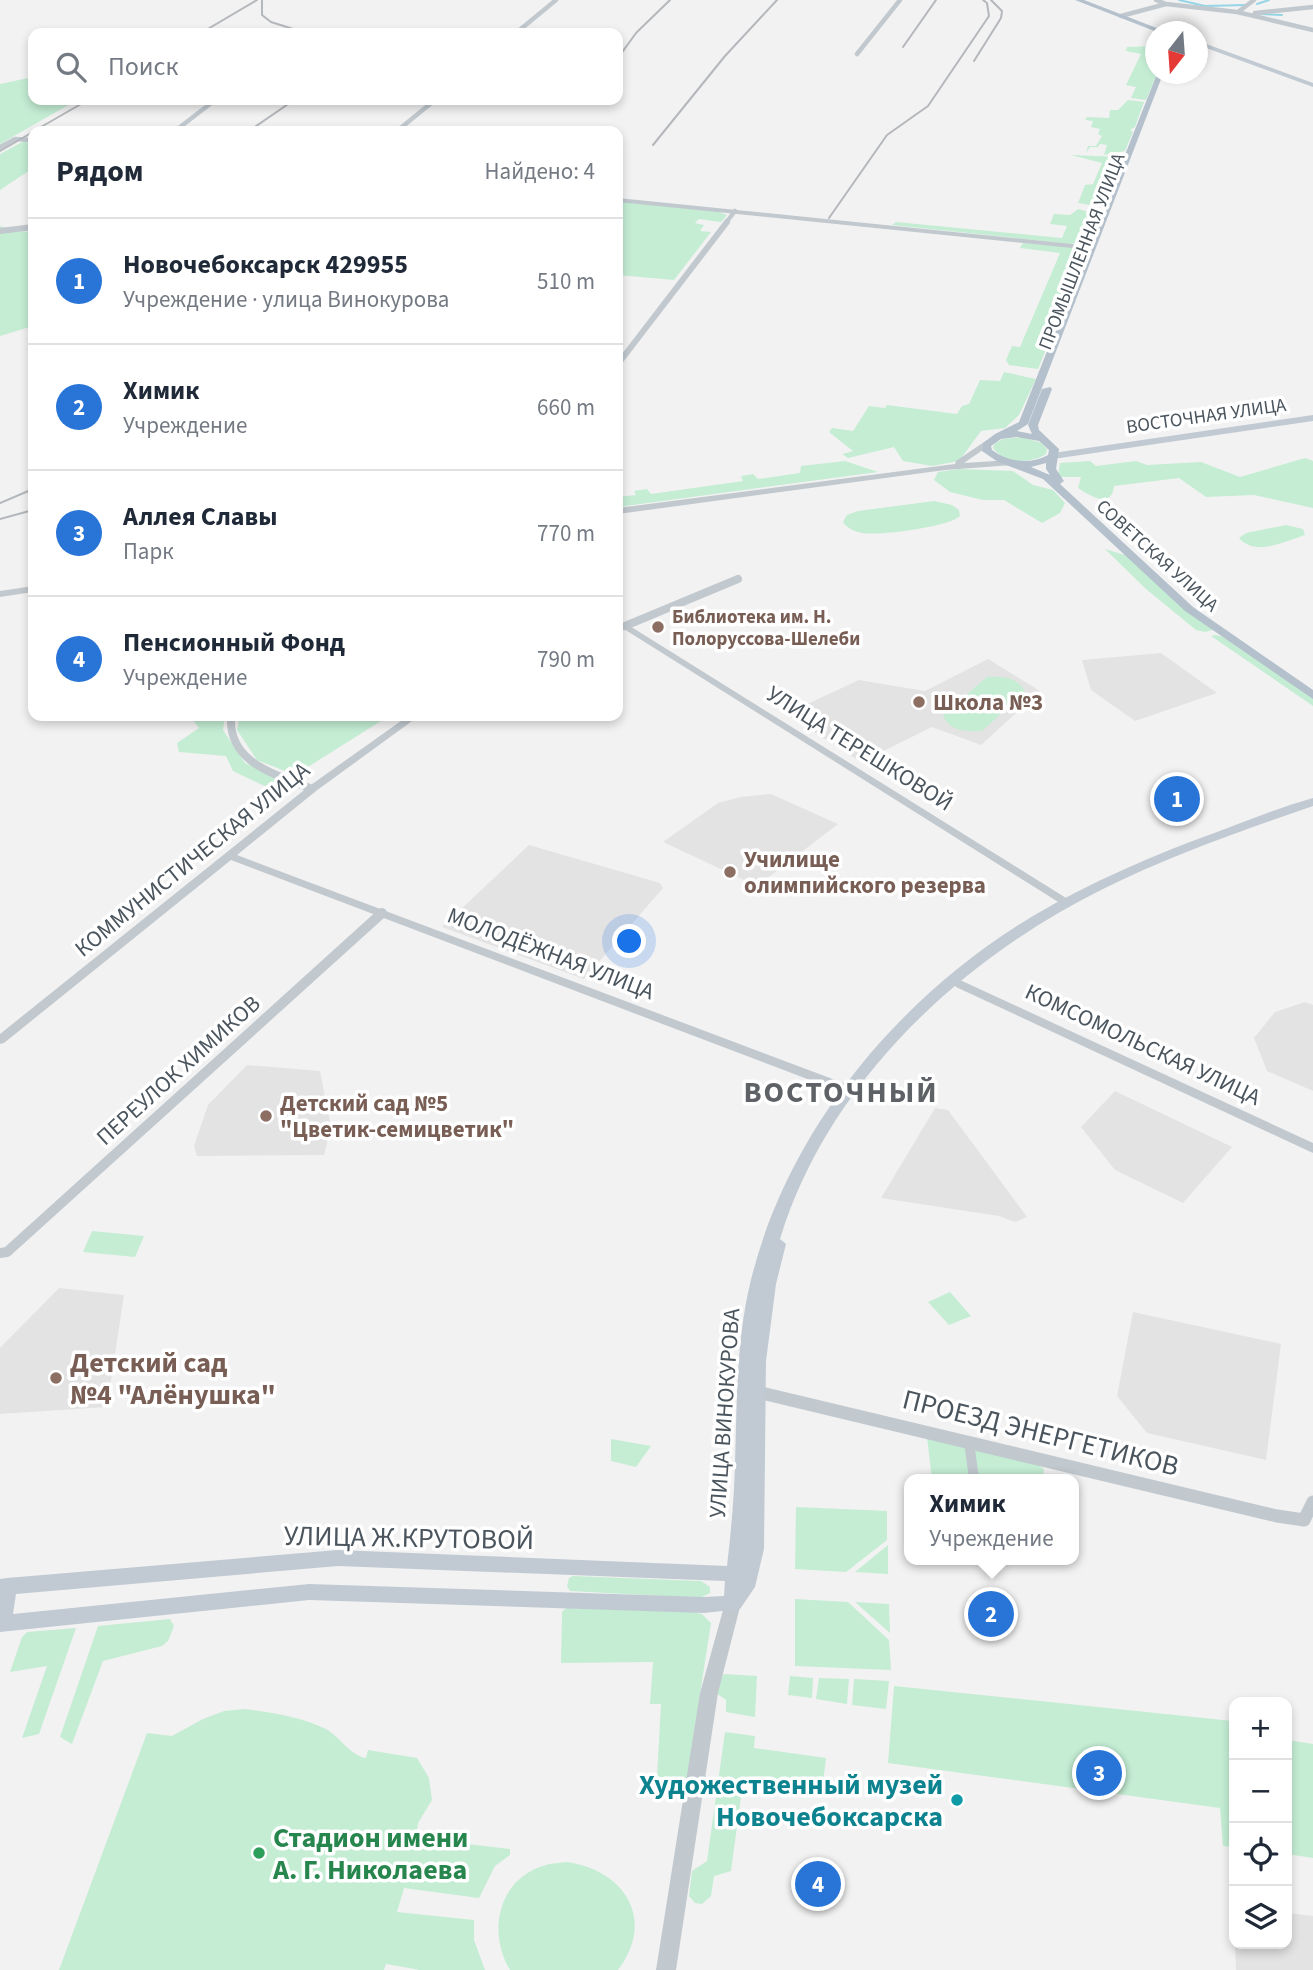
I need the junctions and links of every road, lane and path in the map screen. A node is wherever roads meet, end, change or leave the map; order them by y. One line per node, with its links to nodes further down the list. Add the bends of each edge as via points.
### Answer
1 (556, 0): 13 (street)
2 (900, 0): 16 (street)
3 (1070, 0): 10 (main road)
4 (1078, 0): 10 (main road)
5 (1156, 0): 7 (street)
6 (1254, 0): 9 (street)
7 (1166, 4): 9 (street); 10 (street)
8 (1313, 7): 9 (street)
9 (1240, 13): 14 (street)
10 (1118, 16): 11 (main road); 12 (main road)
11 (1145, 25)
12 (1145, 27)
13 (522, 28)
14 (1313, 30)
15 (1208, 47): 19 (main road)
16 (857, 54)
17 (1159, 84): 20 (main road, ПРОМЫШЛЕННАЯ УЛИЦА)
18 (1161, 84): 20 (main road, ПРОМЫШЛЕННАЯ УЛИЦА)
19 (1313, 85)
20 (1158, 89): 31 (main road, ПРОМЫШЛЕННАЯ УЛИЦА)
21 (209, 105): 23 (street)
22 (429, 105): 24 (street)
23 (181, 126)
24 (403, 126)
25 (28, 140): 26 (street, via 15,139)
26 (0, 147)
27 (623, 200): 28 (street, ПРОМЫШЛЕННАЯ УЛИЦА)
28 (736, 211): 32 (street, ПРОМЫШЛЕННАЯ УЛИЦА); 33 (street)
29 (28, 228): 30 (street)
30 (0, 231)
31 (1096, 246): 32 (street, ПРОМЫШЛЕННАЯ УЛИЦА); 34 (main road, ПРОМЫШЛЕННАЯ УЛИЦА)
32 (1079, 247)
33 (623, 357)
34 (1049, 372): 36 (main road, ПРОМЫШЛЕННАЯ УЛИЦА, via 1023,424); 37 (main road, ПРОМЫШЛЕННАЯ УЛИЦА, via 1033,425)
35 (1313, 418): 39 (main road, ВОСТОЧНАЯ УЛИЦА)
36 (1002, 435): 37 (main road); 38 (main road, ПРОМЫШЛЕННАЯ УЛИЦА)
37 (1044, 440): 39 (main road, ВОСТОЧНАЯ УЛИЦА, via 1070,447); 40 (main road, СОВЕТСКАЯ УЛИЦА, via 1054,449)
38 (987, 443): 41 (main road, СОВЕТСКАЯ УЛИЦА, via 989,454); 42 (street)
39 (1104, 446): 40 (main road, ВОСТОЧНАЯ УЛИЦА)
40 (1052, 456): 41 (main road, via 1037,463); 43 (main road, СОВЕТСКАЯ УЛИЦА, via 1051,469)
41 (1013, 463): 42 (street); 43 (main road, СОВЕТСКАЯ УЛИЦА, via 1040,472)
42 (946, 467): 45 (street)
43 (1063, 489): 44 (main road, СОВЕТСКАЯ УЛИЦА)
44 (1075, 501): 51 (main road, СОВЕТСКАЯ УЛИЦА, via 1199,607); 52 (main road, СОВЕТСКАЯ УЛИЦА, via 1189,609)
45 (623, 510)
46 (738, 579): 49 (street)
47 (28, 590): 48 (street)
48 (0, 593)
49 (623, 626)
50 (623, 628): 60 (street, УЛИЦА ТЕРЕШКОВОЙ)
51 (1313, 685)
52 (1313, 695)
53 (230, 721): 55 (street, via 232,741 247,760)
54 (407, 721): 55 (street, КОММУНИСТИЧЕСКАЯ УЛИЦА)
55 (312, 789): 58 (street, КОММУНИСТИЧЕСКАЯ УЛИЦА)
56 (1313, 802): 59 (main road, УЛИЦА ВИНОКУРОВА, via 1180,850)
57 (1313, 808): 59 (main road, УЛИЦА ВИНОКУРОВА)
58 (228, 855): 61 (street, МОЛОДЁЖНАЯ УЛИЦА); 63 (street, КОММУНИСТИЧЕСКАЯ УЛИЦА)
59 (1095, 891): 60 (main road, УЛИЦА ВИНОКУРОВА)
60 (1070, 905): 62 (main road, УЛИЦА ВИНОКУРОВА)
61 (382, 913): 64 (street, МОЛОДЁЖНАЯ УЛИЦА); 66 (street, ПЕРЕУЛОК ХИМИКОВ)
62 (957, 983): 64 (main road, УЛИЦА ВИНОКУРОВА); 65 (street, КОМСОМОЛЬСКАЯ УЛИЦА)
63 (0, 1040)
64 (854, 1092): 67 (main road, УЛИЦА ВИНОКУРОВА, via 814,1141 775,1222 750,1329)
65 (1313, 1148)
66 (0, 1253)
67 (751, 1392): 68 (street, ПРОЕЗД ЭНЕРГЕТИКОВ); 71 (main road, УЛИЦА ВИНОКУРОВА); 73 (main road, УЛИЦА ВИНОКУРОВА, via 755,1549 746,1587)
68 (969, 1441): 69 (street); 70 (street, ПРОЕЗД ЭНЕРГЕТИКОВ, via 1277,1516 1304,1520)
69 (973, 1474)
70 (1313, 1502)
71 (735, 1574): 72 (main road, УЛИЦА Ж.КРУТОВОЙ, via 338,1558); 73 (main road, УЛИЦА ВИНОКУРОВА)
72 (3, 1587): 74 (main road)
73 (733, 1603): 74 (main road, via 309,1592); 75 (street, УЛИЦА ВИНОКУРОВА, via 709,1693)
74 (1, 1623)
75 (666, 1970)

